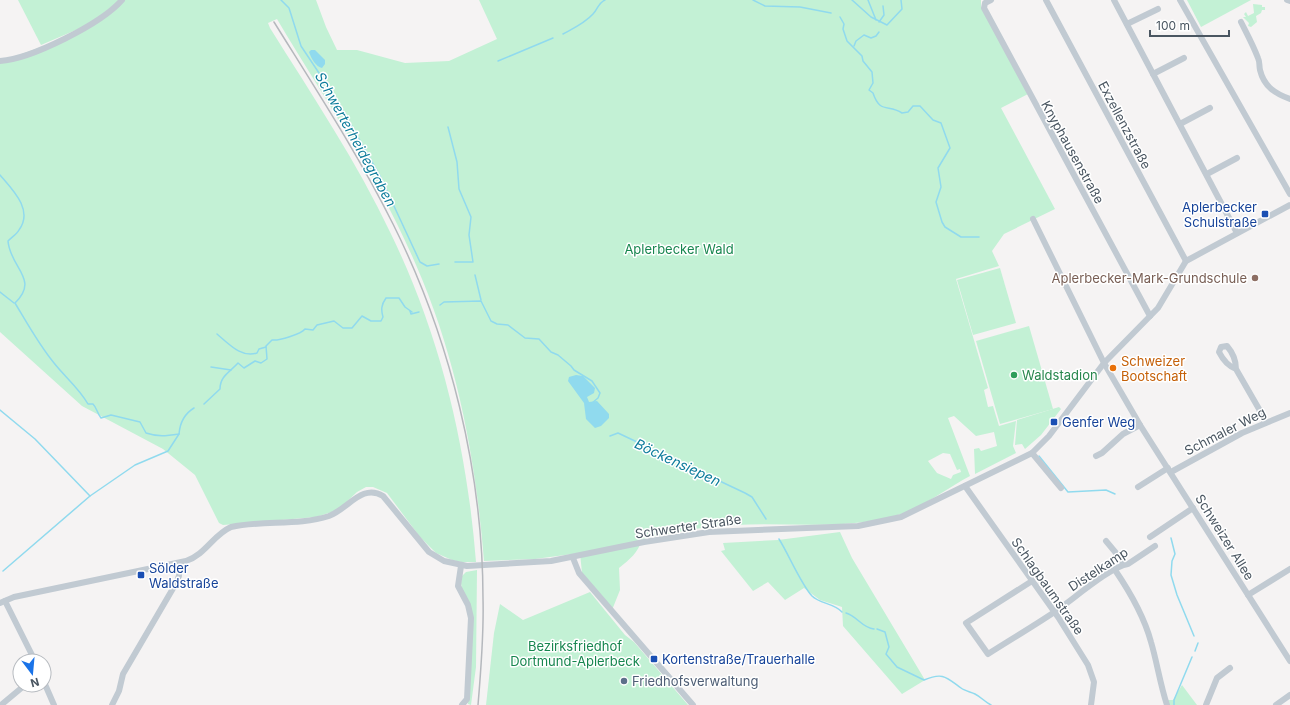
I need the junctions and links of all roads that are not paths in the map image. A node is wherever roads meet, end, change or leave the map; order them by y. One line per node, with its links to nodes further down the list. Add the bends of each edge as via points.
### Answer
1 (122, 0): 12 (street, via 108,13 78,32 33,52)
2 (992, 0): 24 (street, Knyphausenstraße, via 985,3 984,8)
3 (1046, 0): 23 (street, Exzellenzstraße)
4 (1114, 0): 10 (street)
5 (1180, 0): 19 (street)
6 (1287, 0): 7 (street)
7 (1290, 1)
8 (1158, 9): 10 (street)
9 (1241, 22): 14 (street, via 1259,59 1260,71 1266,84 1273,91)
10 (1127, 24): 13 (street)
11 (1184, 58): 13 (street)
12 (0, 61)
13 (1153, 74): 16 (street)
14 (1290, 99)
15 (1210, 108): 16 (street)
16 (1180, 124): 18 (street)
17 (1237, 158): 18 (street)
18 (1207, 174): 22 (street)
19 (1290, 194)
20 (1289, 207): 22 (street)
21 (1033, 219): 25 (street)
22 (1237, 233): 23 (street)
23 (1186, 261): 24 (street, Schwerter Straße, via 1158,308)
24 (1150, 316): 25 (street, Schwerter Straße)
25 (1104, 363): 29 (street, Schweizer Allee); 30 (street, Schwerter Straße, via 1049,436)
26 (1236, 370): 28 (street)
27 (1290, 413): 28 (street, Schmaler Weg)
28 (1265, 423): 32 (street, Schmaler Weg)
29 (1140, 425): 31 (street, via 1123,434); 32 (street, Schweizer Allee)
30 (1032, 453): 33 (street, Schwerter Straße); 35 (street)
31 (1096, 456)
32 (1170, 470): 34 (street, Schmaler Weg); 36 (street, Schweizer Allee)
33 (964, 486): 40 (street, Schwerter Straße, via 901,517 872,524 709,532 644,542); 46 (street, Schlagbaumstraße)
34 (1138, 487)
35 (1061, 488)
36 (1193, 508): 37 (street); 47 (street, Schweizer Allee)
37 (1150, 537)
38 (1106, 541): 42 (street)
39 (1155, 546): 42 (street, Distelkamp, via 1128,564)
40 (573, 558): 43 (street, Schwerter Straße, via 536,563); 60 (street, via 579,573)
41 (179, 563): 43 (street, Schwerter Straße, via 198,556 221,532 231,527 320,519 339,512 363,493 373,491 383,496 429,552 444,561); 48 (street, via 14,597); 58 (street, via 179,576 175,585 123,674)
42 (1124, 564): 45 (street, Distelkamp)
43 (461, 566): 59 (street, via 458,586 468,605 471,618 467,699)
44 (1290, 569): 47 (street)
45 (1115, 570): 49 (street, Distelkamp); 62 (street, via 1128,590 1146,628)
46 (1032, 582): 49 (street, Schlagbaumstraße); 49 (street, Distelkamp, via 966,623 988,654)
47 (1248, 595): 51 (street, Schweizer Allee)
48 (2, 602): 50 (street)
49 (1054, 612): 61 (street, Schlagbaumstraße, via 1093,674)
50 (31, 653)
51 (1290, 661)
52 (1230, 668): 63 (street, via 1217,678)
53 (15, 693): 56 (street)
54 (49, 693): 57 (street)
55 (1290, 695): 64 (street)
56 (1, 705)
57 (54, 705)
58 (112, 705)
59 (462, 705)
60 (694, 705)
61 (1091, 705)
62 (1167, 705)
63 (1206, 705)
64 (1276, 705)

